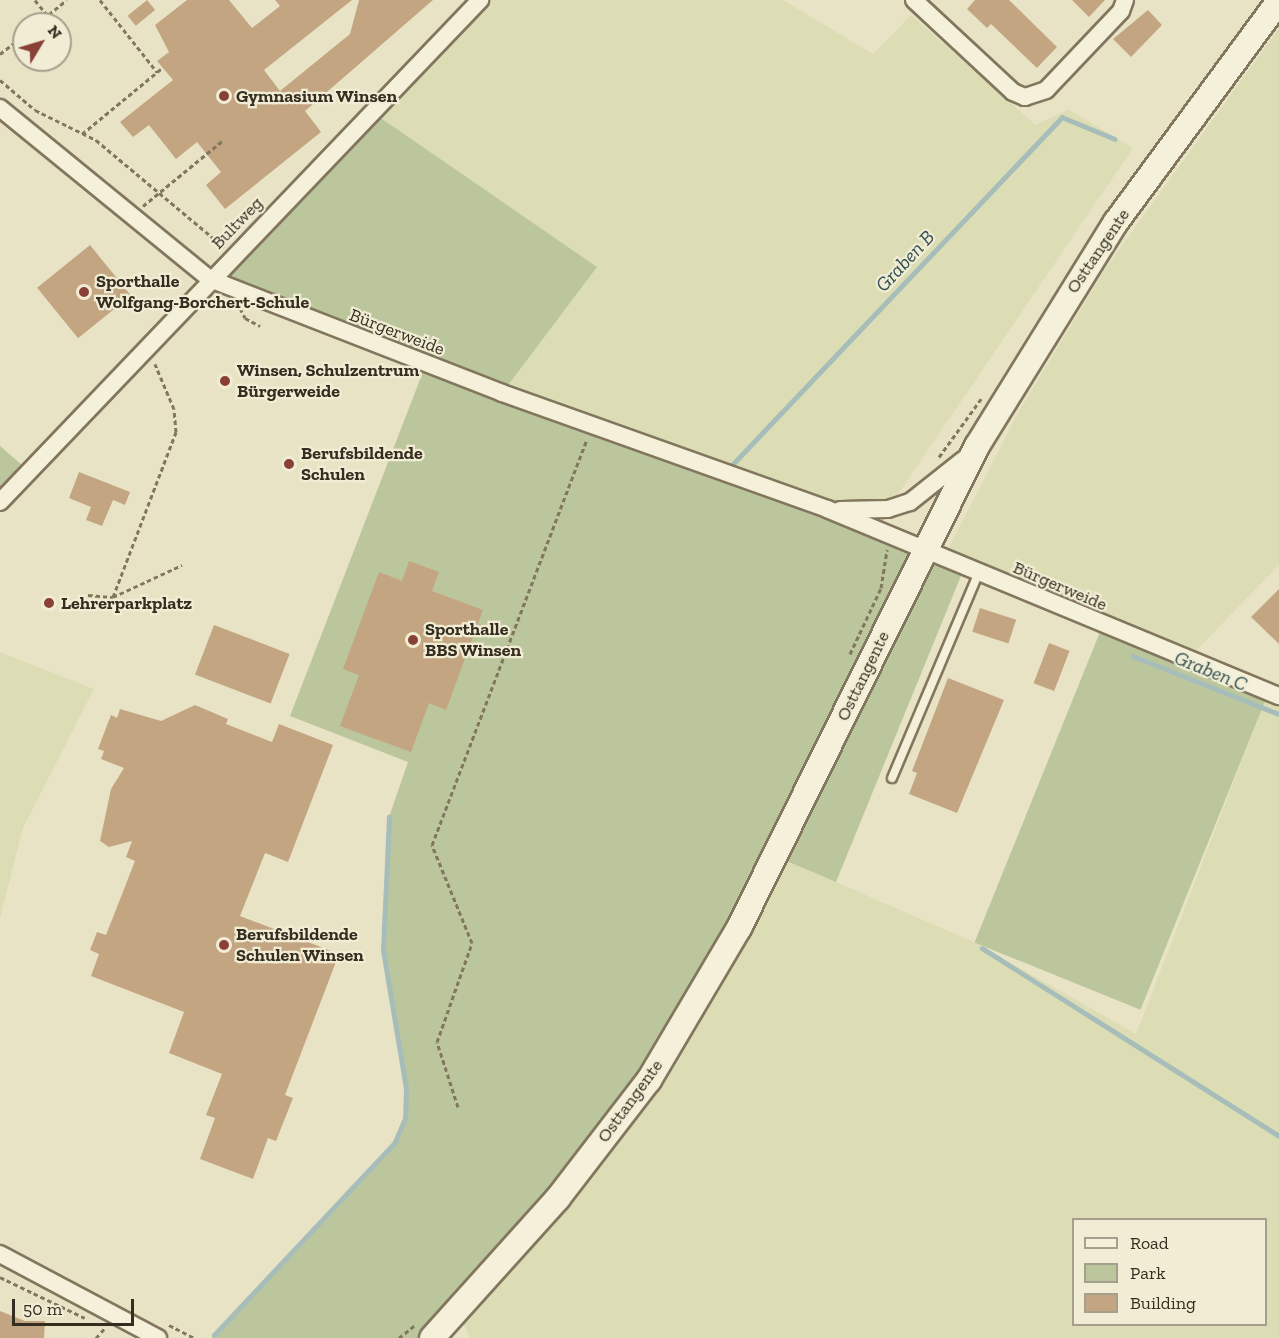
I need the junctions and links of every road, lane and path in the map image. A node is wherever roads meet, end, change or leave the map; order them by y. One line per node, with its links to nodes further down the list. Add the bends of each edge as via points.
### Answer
1 (35, 0): 8 (path)
2 (67, 0): 9 (path)
3 (100, 0): 13 (path)
4 (480, 0): 20 (street, Bultweg)
5 (914, 0): 6 (street, via 1013,92 1025,97 1046,90 1121,10)
6 (1125, 0)
7 (1279, 1): 25 (main road, Osttangente, via 1116,222)
8 (45, 12)
9 (53, 12)
10 (12, 44): 11 (path)
11 (0, 54)
12 (162, 68): 13 (path)
13 (157, 72): 16 (path)
14 (0, 80): 16 (path, via 35,110)
15 (0, 108): 19 (street, Bürgerweide)
16 (82, 134): 18 (path)
17 (222, 141): 18 (path)
18 (159, 193): 19 (path); 20 (path)
19 (130, 216): 21 (street, Bürgerweide)
20 (233, 255): 21 (street, Bultweg)
21 (210, 279): 22 (street, Bultweg); 24 (street, Bürgerweide)
22 (147, 345): 27 (street, Bultweg); 34 (path, via 174,409 176,432)
23 (986, 392): 26 (path)
24 (592, 424): 28 (street, Bürgerweide); 38 (path, via 432,845 471,943 437,1042)
25 (977, 446): 28 (street, Bürgerweide, via 951,474 910,502 888,509); 30 (main road, Osttangente)
26 (931, 466)
27 (0, 502)
28 (827, 509): 29 (street, Bürgerweide)
29 (895, 536): 30 (street, Bürgerweide); 35 (path, via 883,556 881,588)
30 (924, 549): 32 (street, Bürgerweide); 43 (main road, Osttangente, via 739,928 649,1080 558,1198)
31 (182, 565): 34 (path)
32 (979, 572): 36 (street, Bürgerweide); 37 (lane)
33 (88, 595): 34 (path)
34 (113, 597)
35 (846, 663)
36 (1279, 696)
37 (892, 778)
38 (458, 1107)
39 (0, 1254): 45 (street)
40 (0, 1277): 41 (path, via 74,1317)
41 (90, 1319)
42 (98, 1320): 44 (path)
43 (428, 1328): 46 (path)
44 (115, 1329)
45 (149, 1336)
46 (399, 1338)

